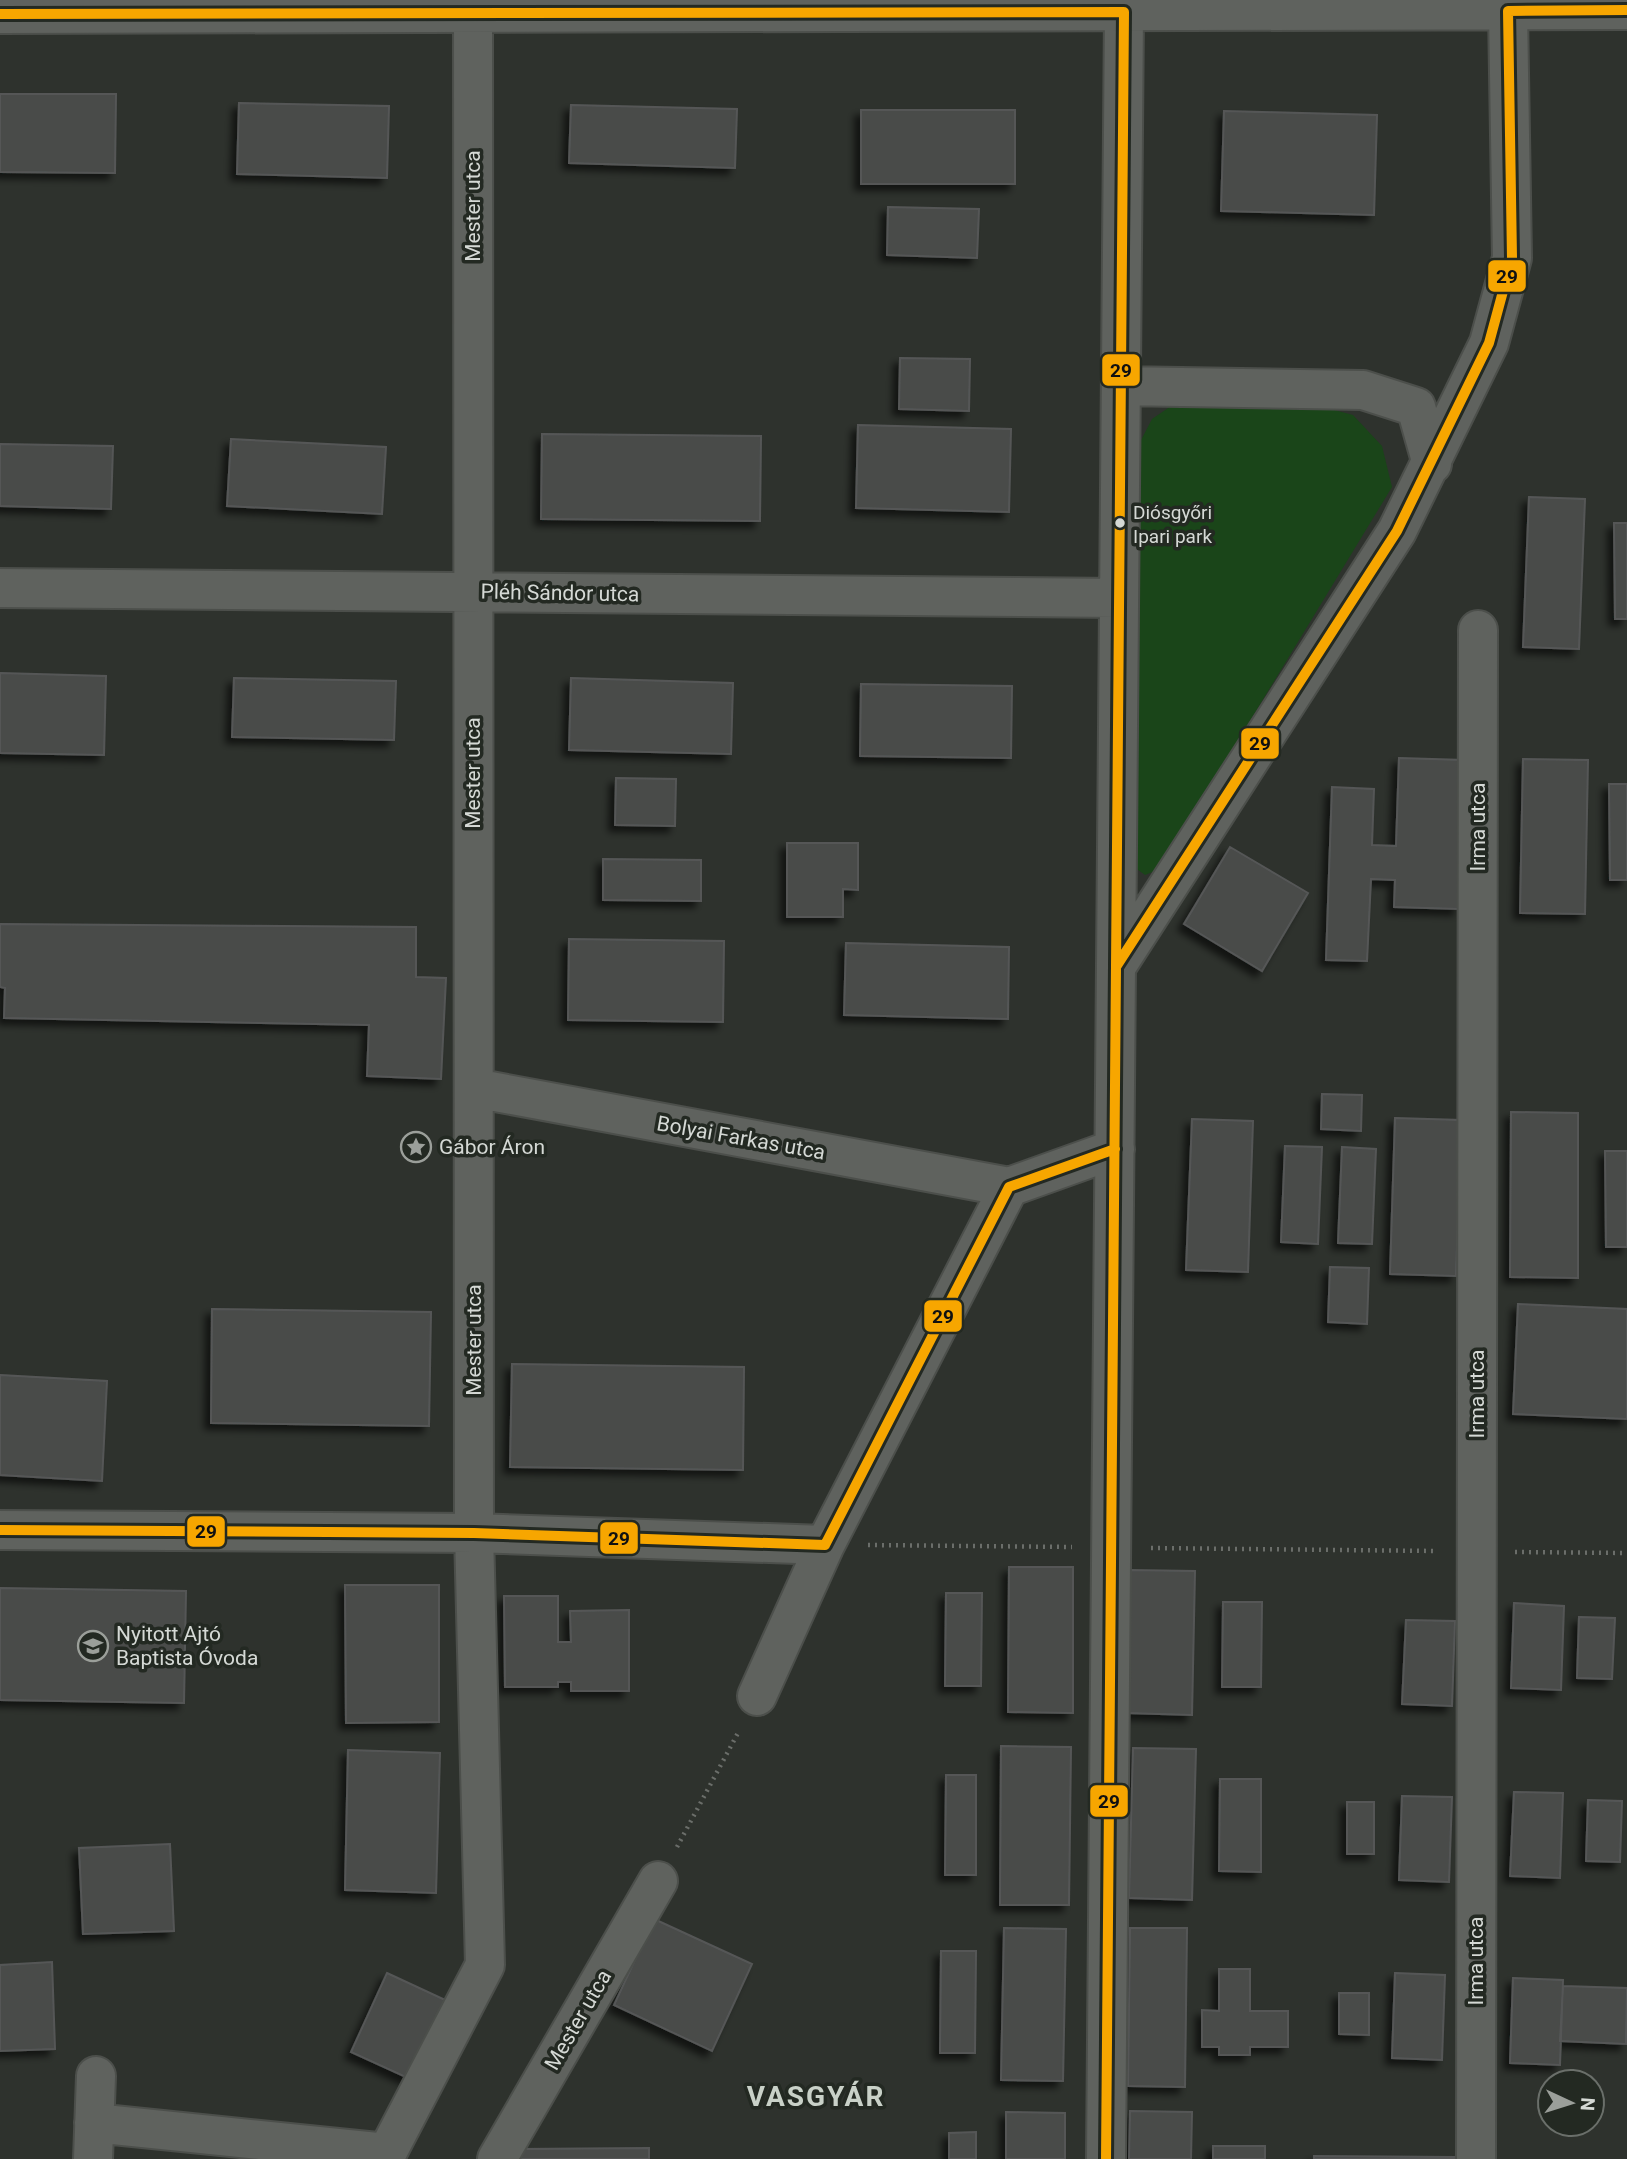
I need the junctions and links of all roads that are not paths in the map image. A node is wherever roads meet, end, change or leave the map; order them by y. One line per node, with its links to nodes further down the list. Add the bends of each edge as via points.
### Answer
1 (1627, 10): 2 (street)
2 (1508, 11): 3 (street); 7 (street, via 1512,258 1489,343)
3 (1124, 12): 4 (street); 6 (street)
4 (473, 13): 5 (street); 9 (street, Mester utca)
5 (0, 14)
6 (1121, 386): 7 (street, via 1363,390 1416,407); 10 (street)
7 (1432, 464): 12 (street, via 1397,531)
8 (0, 588): 9 (street, Pléh Sándor utca)
9 (473, 592): 10 (street, Pléh Sándor utca); 13 (street, Mester utca)
10 (1119, 598): 12 (street)
11 (1478, 630): 25 (street, Irma utca)
12 (1116, 968): 14 (street)
13 (474, 1088): 15 (street, Bolyai Farkas utca); 17 (street, Mester utca)
14 (1115, 1149): 15 (street); 24 (street)
15 (1009, 1187): 18 (street)
16 (0, 1531): 17 (street)
17 (474, 1533): 18 (street); 22 (street, Mester utca, via 485,1965 387,2153)
18 (825, 1545): 19 (street)
19 (757, 1696)
20 (658, 1881): 23 (street, Mester utca)
21 (96, 2076): 22 (street)
22 (94, 2141)
23 (497, 2159)
24 (1106, 2159)
25 (1476, 2159)

